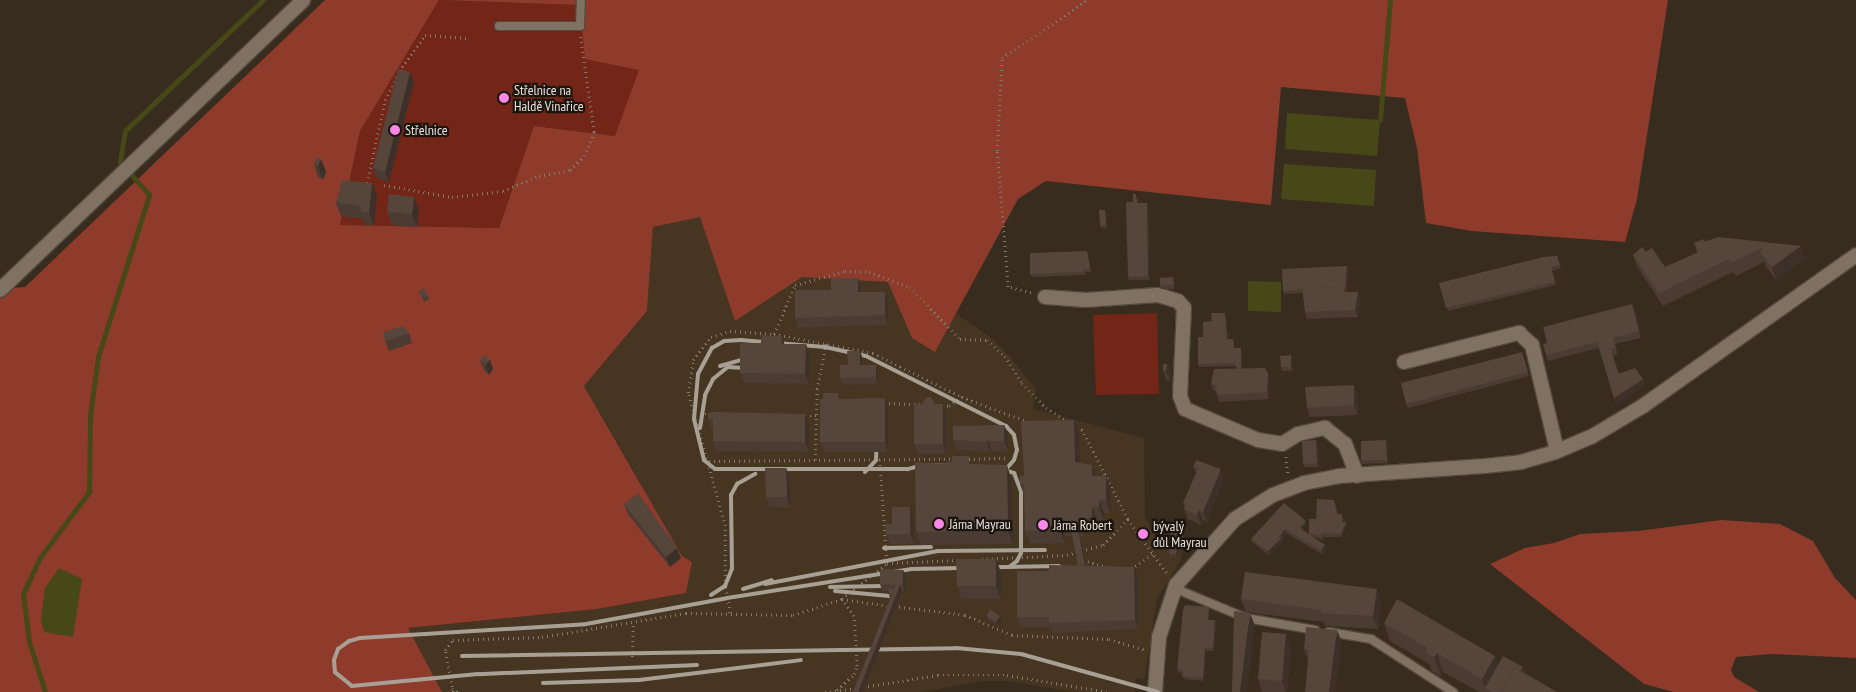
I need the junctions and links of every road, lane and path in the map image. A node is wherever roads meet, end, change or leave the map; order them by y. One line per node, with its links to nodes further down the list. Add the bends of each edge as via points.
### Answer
1 (303, 0): 10 (street)
2 (581, 0): 5 (lane)
3 (1087, 0): 11 (path, via 1002,58 997,151 1008,287)
4 (499, 26): 5 (lane)
5 (580, 26): 8 (path, via 594,132 584,156 570,170 539,176 503,191 452,197)
6 (467, 38): 7 (path, via 426,35 405,60 385,100)
7 (367, 183)
8 (384, 186)
9 (1856, 255): 29 (street, via 1643,406 1591,437)
10 (0, 290)
11 (1045, 297): 28 (street, via 1086,300 1158,295 1178,301 1184,308 1180,396 1185,409 1258,440)
12 (774, 334): 13 (path); 21 (path, via 730,331 711,337 693,360 688,393); 27 (path, via 795,285 845,271 883,276 910,287 960,339 987,340 1005,356 1022,383 1046,408)
13 (826, 343): 15 (path, via 873,354); 16 (path)
14 (1404, 362): 29 (street, via 1519,333 1532,345)
15 (962, 397): 20 (path, via 950,406); 25 (path)
16 (816, 399): 17 (path); 24 (path)
17 (826, 400)
18 (883, 402): 19 (path)
19 (930, 405)
20 (940, 405)
21 (694, 414): 22 (path); 35 (path)
22 (711, 414)
23 (797, 416): 24 (path)
24 (816, 416): 33 (path)
25 (1029, 422)
26 (1073, 428): 27 (path)
27 (1082, 430): 38 (path)
28 (1282, 444): 36 (path); 37 (street, via 1298,434 1326,428 1344,444)
29 (1557, 451): 37 (street, via 1521,462)
30 (1005, 458): 32 (path)
31 (958, 459): 34 (path)
32 (967, 459)
33 (815, 460): 34 (path); 35 (path)
34 (880, 460): 43 (path)
35 (708, 461): 48 (path, via 725,526 725,586)
36 (1288, 476)
37 (1357, 476): 46 (street, via 1304,483 1273,495 1235,519)
38 (1128, 519): 39 (path); 40 (path, via 1103,545)
39 (1153, 554): 45 (path, via 1131,569); 46 (path)
40 (1067, 556): 41 (path); 44 (path)
41 (976, 559)
42 (966, 560): 43 (path)
43 (888, 563): 47 (path)
44 (1111, 568)
45 (1124, 570)
46 (1175, 587): 50 (street, via 1163,622); 58 (lane, via 1246,618 1371,639)
47 (842, 599): 48 (path, via 793,615); 50 (path, via 965,615 1012,635 1109,639); 53 (path, via 854,616 857,666 854,674)
48 (730, 613): 49 (path, via 686,613)
49 (633, 623): 51 (path); 52 (path, via 542,637 453,640 445,650)
50 (1158, 652): 57 (street)
51 (632, 657)
52 (452, 691): 54 (path)
53 (836, 691): 55 (path); 56 (path, via 938,675 1007,675)
54 (458, 692)
55 (825, 692)
56 (1107, 692)
57 (1155, 692)
58 (1454, 692)

